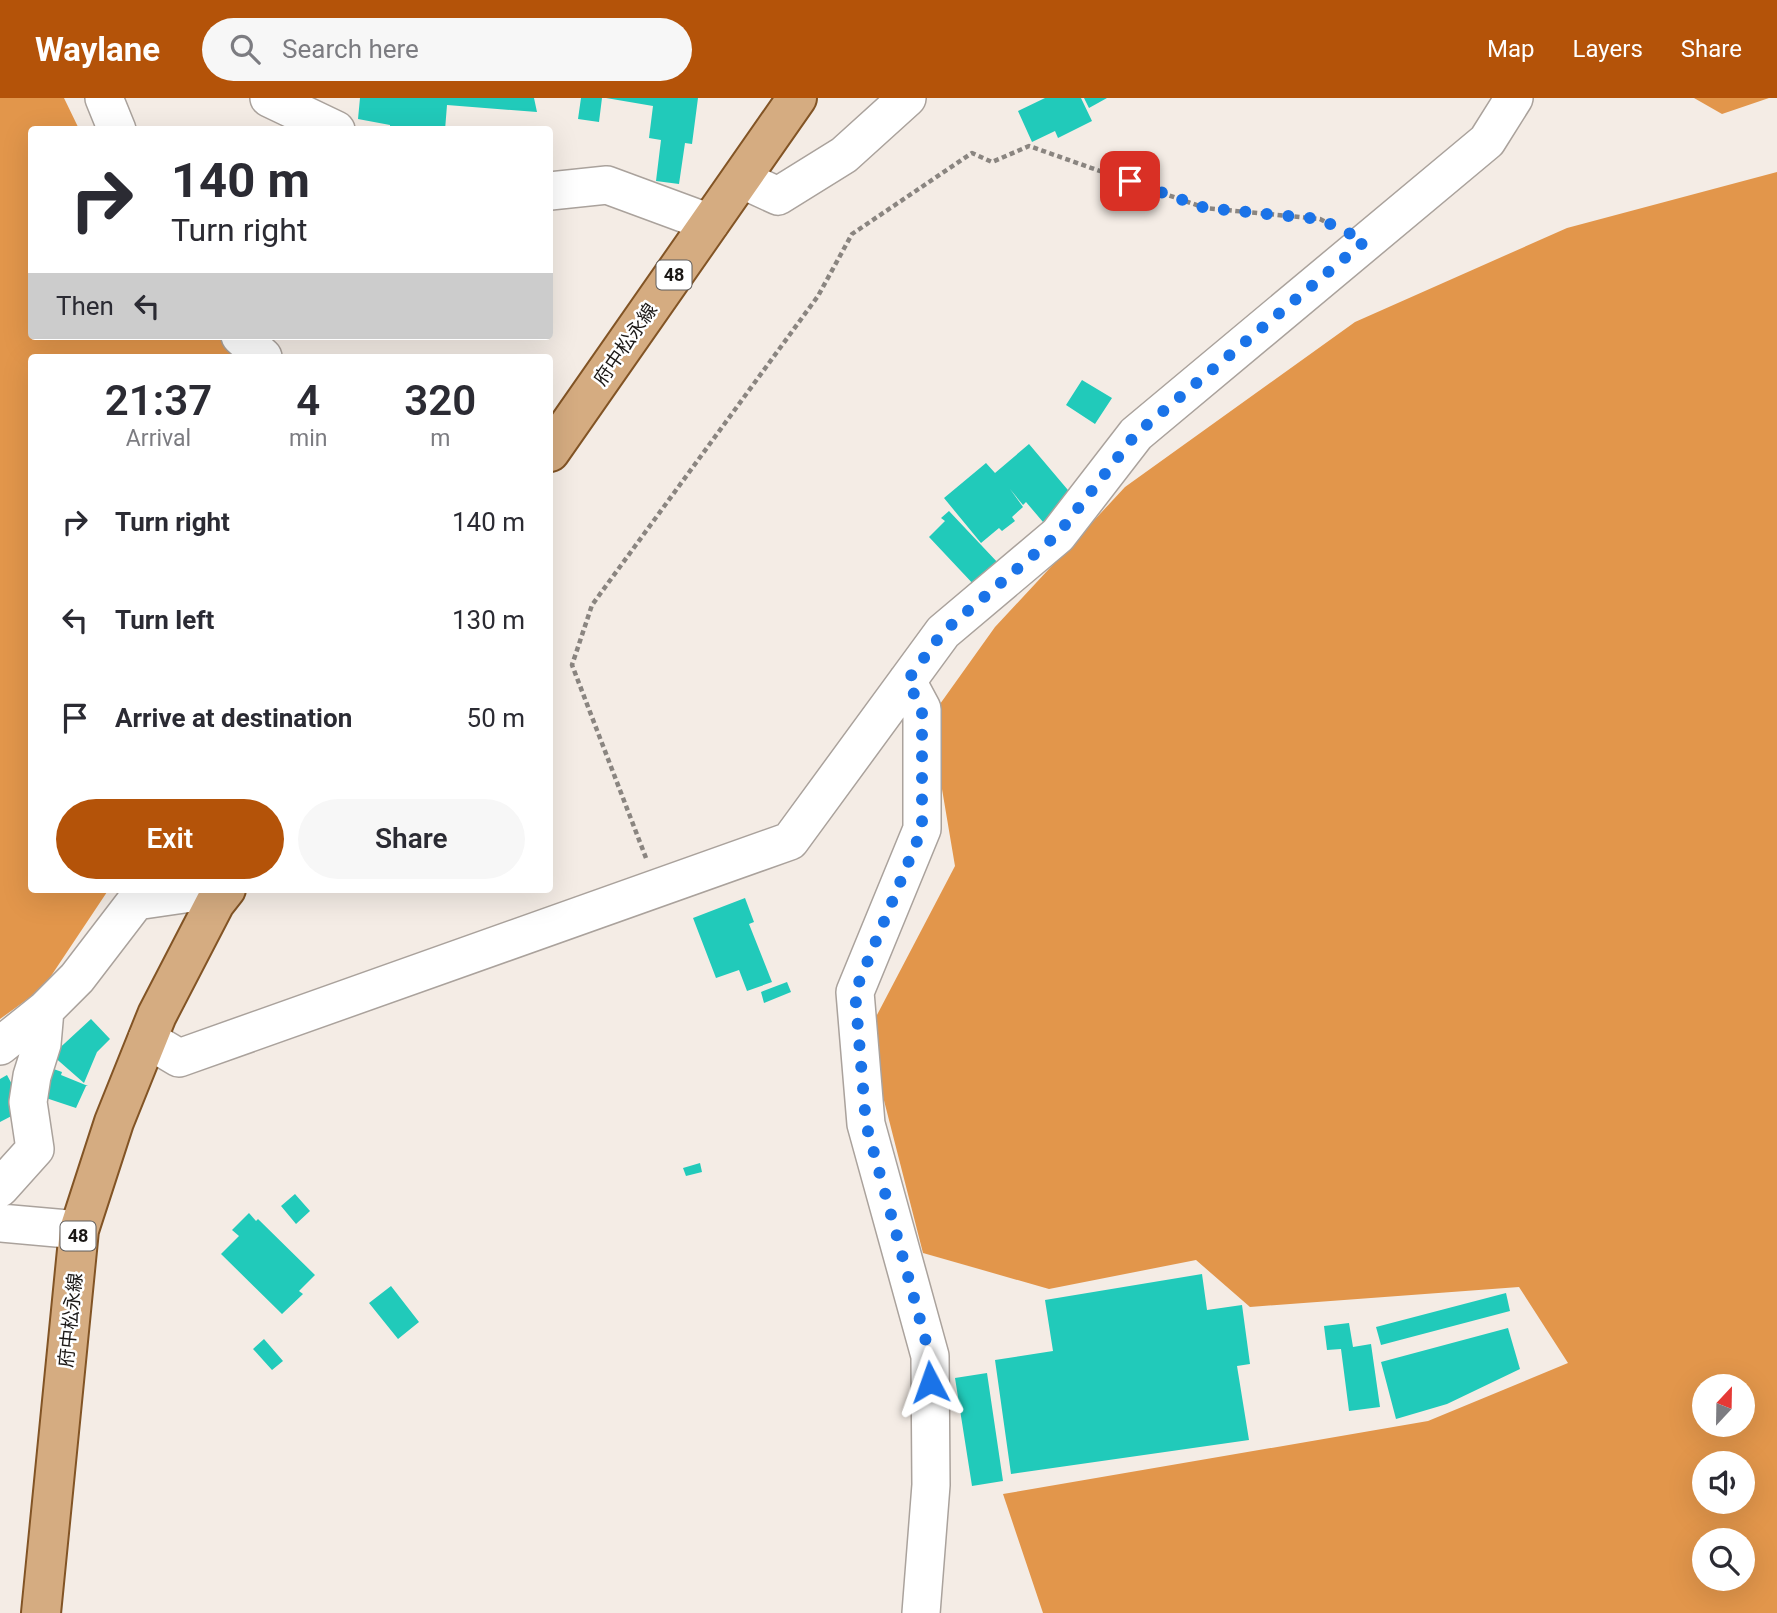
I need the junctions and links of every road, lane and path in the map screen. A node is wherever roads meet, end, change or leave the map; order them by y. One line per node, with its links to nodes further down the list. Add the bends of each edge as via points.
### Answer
1 (104, 98): 6 (street)
2 (269, 98): 7 (street)
3 (797, 98): 8 (main road, 府中松永線 / 48)
4 (907, 98): 8 (street, via 844,155 778,196)
5 (1514, 98): 11 (street, via 1487,141)
6 (115, 126)
7 (328, 126)
8 (741, 179): 10 (main road, 府中松永線 / 48)
9 (553, 191): 10 (street, via 607,185)
10 (710, 223): 14 (main road, 府中松永線 / 48)
11 (1365, 241): 15 (street, via 1136,434 1058,534 943,632); 16 (path, via 1320,219 1205,208 1029,146 992,162 972,153 852,234 818,296 592,605 572,665)
12 (244, 340): 13 (street)
13 (260, 354)
14 (553, 448)
15 (907, 681): 16 (street, via 790,841); 25 (street, via 922,709 922,829 855,992 866,1124 930,1356 931,1485)
16 (657, 888): 19 (street, via 179,1058)
17 (221, 896): 18 (street, via 191,893 136,901 77,978); 19 (main road, 府中松永線 / 48)
18 (46, 1010): 20 (street); 21 (street, via 28,1102 34,1149)
19 (147, 1039): 23 (main road, 府中松永線 / 48)
20 (0, 1046)
21 (0, 1188)
22 (0, 1223): 23 (street)
23 (79, 1230): 24 (main road, 府中松永線 / 48)
24 (41, 1613)
25 (921, 1613)

